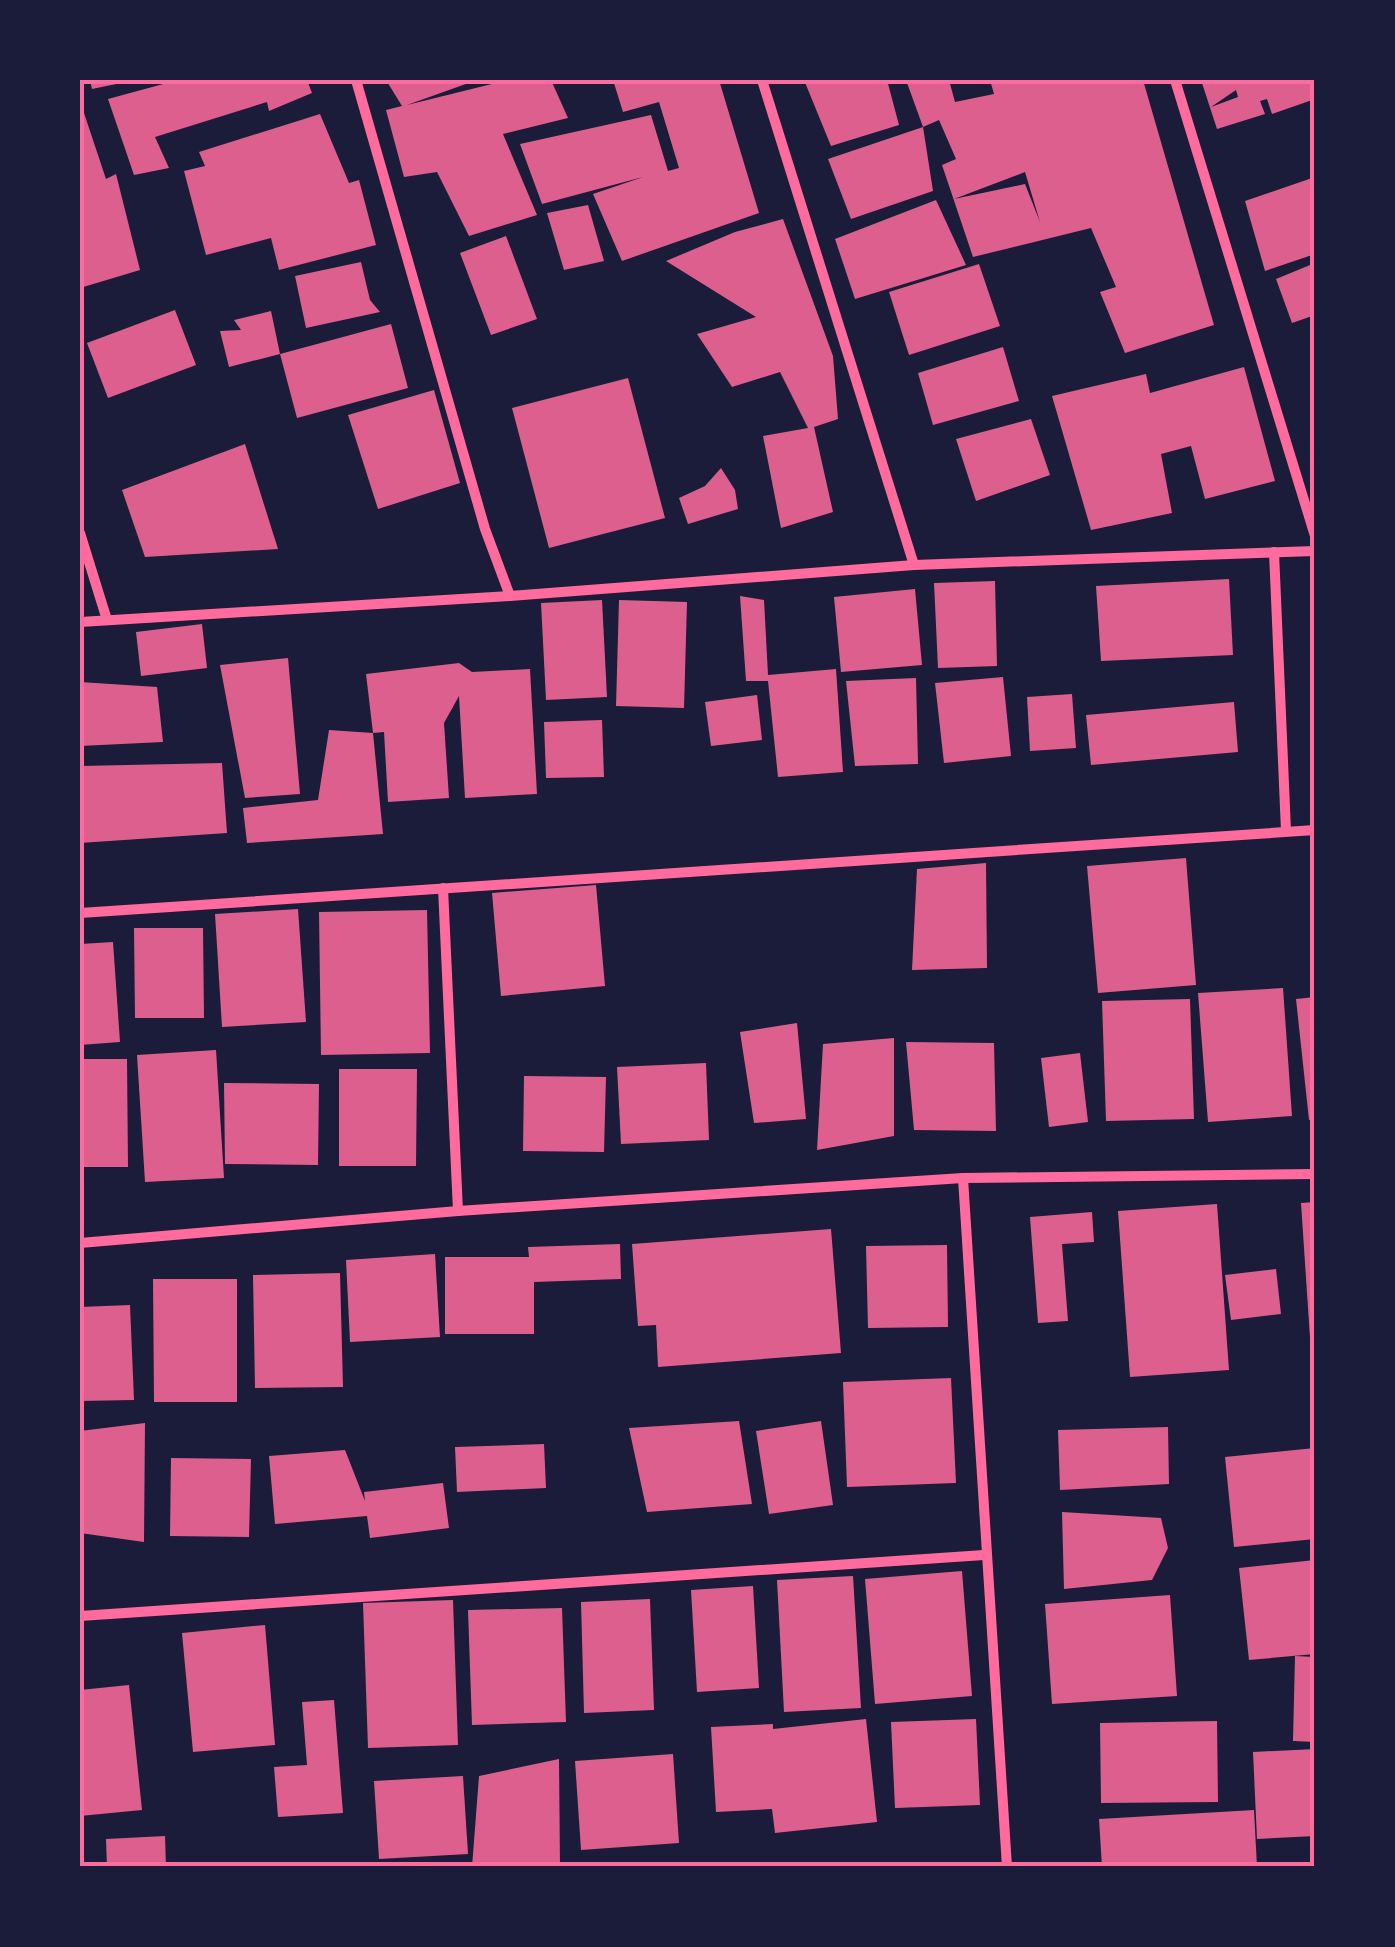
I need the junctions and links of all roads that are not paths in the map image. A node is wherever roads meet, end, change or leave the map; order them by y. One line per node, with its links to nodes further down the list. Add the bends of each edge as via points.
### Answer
1 (356, 80): 9 (street)
2 (762, 80): 8 (street)
3 (1175, 80): 5 (street)
4 (80, 533): 10 (street)
5 (1315, 536)
6 (1315, 551): 7 (street)
7 (1274, 552): 8 (street); 13 (street)
8 (914, 565): 9 (street)
9 (510, 596): 10 (street)
10 (107, 620): 11 (street)
11 (80, 622)
12 (1315, 830): 13 (street)
13 (1286, 832): 14 (street)
14 (443, 888): 15 (street); 18 (street)
15 (80, 913)
16 (1315, 1174): 17 (street)
17 (963, 1178): 18 (street); 20 (street)
18 (458, 1212): 19 (street)
19 (80, 1243)
20 (984, 1555): 21 (street); 22 (street)
21 (80, 1616)
22 (1007, 1867)

